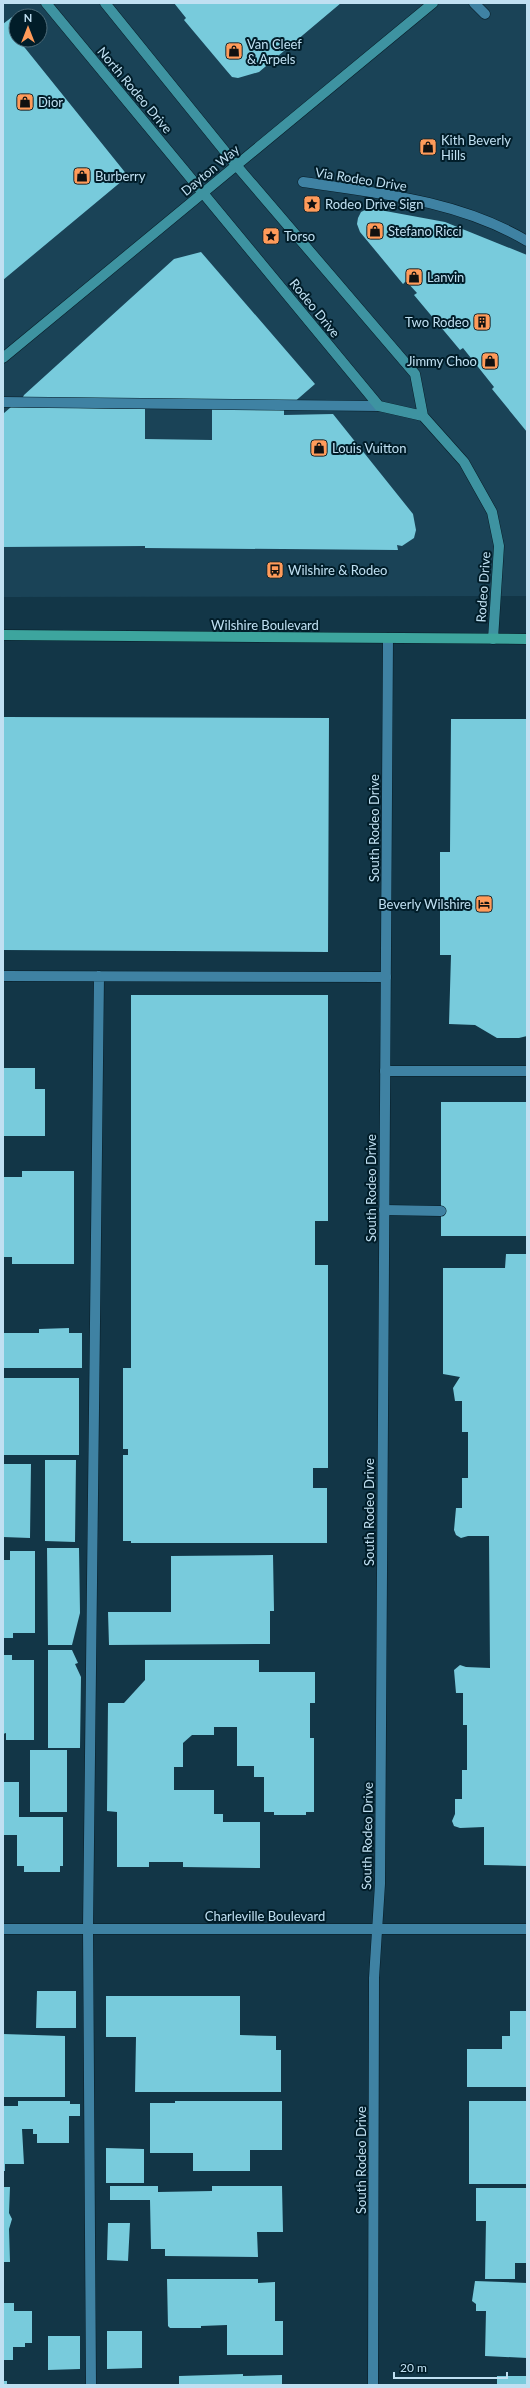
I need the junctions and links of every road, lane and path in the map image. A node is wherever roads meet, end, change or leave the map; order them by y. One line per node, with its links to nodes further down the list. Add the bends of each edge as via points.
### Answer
1 (46, 3): 8 (main road, North Rodeo Drive)
2 (104, 3): 6 (main road)
3 (433, 3): 6 (main road, Dayton Way)
4 (474, 3): 5 (street)
5 (485, 14)
6 (236, 165): 8 (main road, Dayton Way); 13 (main road, via 415,374)
7 (303, 182): 9 (street, Via Rodeo Drive, via 373,192 463,212 510,231)
8 (203, 193): 10 (main road, Dayton Way); 12 (main road, Rodeo Drive)
9 (527, 241)
10 (3, 358)
11 (3, 402): 12 (street)
12 (379, 406): 13 (main road)
13 (423, 416): 16 (main road, Rodeo Drive, via 464,462 492,512 499,546)
14 (3, 635): 15 (main road, Wilshire Boulevard)
15 (388, 638): 16 (main road, Wilshire Boulevard); 20 (street, South Rodeo Drive)
16 (493, 639): 17 (main road, Wilshire Boulevard)
17 (527, 639)
18 (3, 976): 19 (street)
19 (99, 976): 20 (street); 26 (street)
20 (386, 977): 21 (street, South Rodeo Drive)
21 (385, 1071): 22 (street); 23 (street, South Rodeo Drive)
22 (527, 1071)
23 (384, 1210): 24 (street); 27 (street, South Rodeo Drive, via 380,1884)
24 (441, 1211)
25 (3, 1929): 26 (street, Charleville Boulevard)
26 (88, 1929): 27 (street, Charleville Boulevard); 29 (street)
27 (377, 1929): 28 (street, Charleville Boulevard); 30 (street, South Rodeo Drive, via 374,1978)
28 (527, 1929)
29 (91, 2385)
30 (373, 2385)

